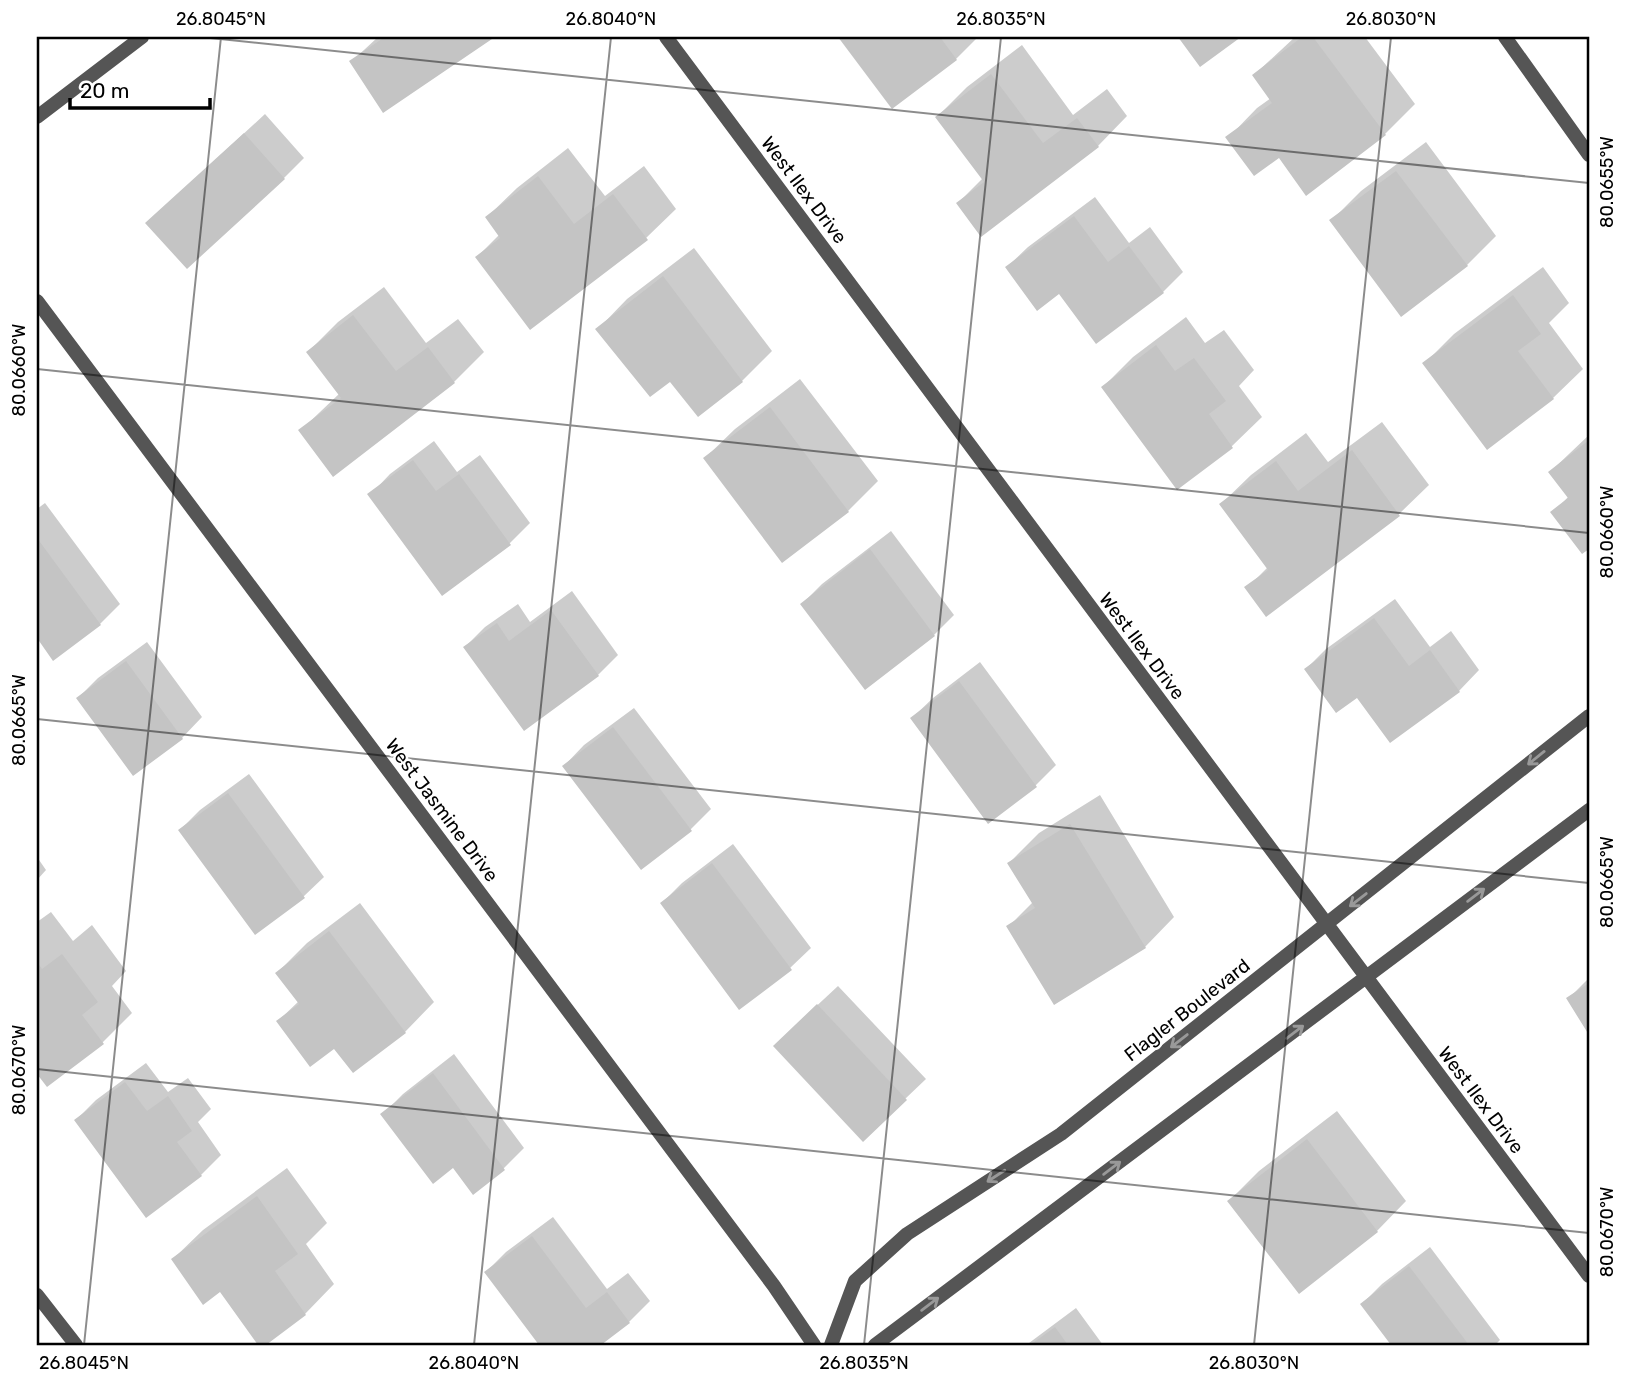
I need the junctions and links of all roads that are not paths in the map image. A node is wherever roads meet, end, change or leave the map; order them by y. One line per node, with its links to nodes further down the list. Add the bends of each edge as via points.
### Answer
1 (142, 37): 4 (street)
2 (666, 37): 9 (street, West Ilex Drive)
3 (1504, 37): 5 (street)
4 (37, 117)
5 (1589, 155)
6 (37, 300): 14 (street, West Jasmine Drive)
7 (1589, 716): 9 (street, Flagler Boulevard, one-way to 9)
8 (1589, 810): 10 (street, one-way to 8)
9 (1326, 925): 10 (street, West Ilex Drive); 15 (street, Flagler Boulevard, one-way to 15, via 1061,1134 906,1234 855,1281)
10 (1366, 979): 11 (street, West Ilex Drive); 16 (street, one-way to 10)
11 (1589, 1276)
12 (37, 1294): 13 (street)
13 (76, 1345)
14 (814, 1345)
15 (831, 1345)
16 (875, 1345)

